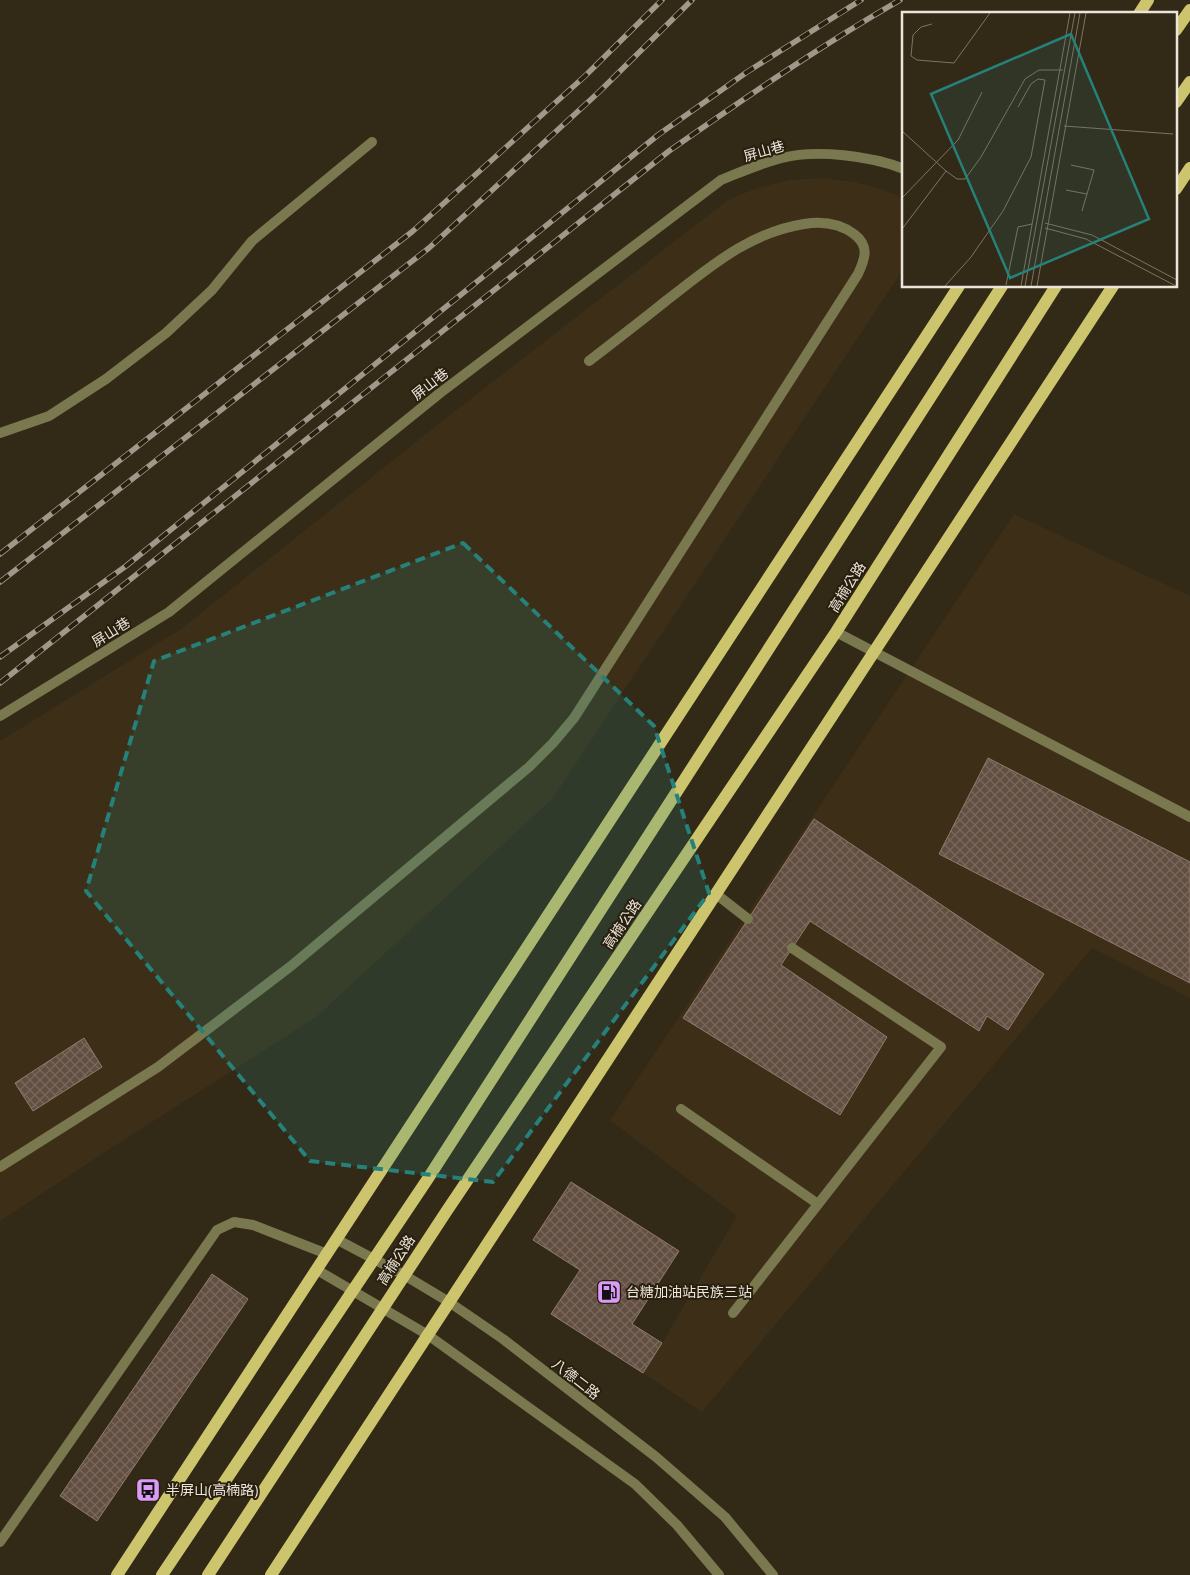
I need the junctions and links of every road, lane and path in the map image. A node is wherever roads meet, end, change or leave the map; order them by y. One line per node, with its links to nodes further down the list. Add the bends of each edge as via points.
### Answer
1 (1148, 0): 3 (main road)
2 (1190, 10): 4 (main road)
3 (1140, 12)
4 (1178, 27)
5 (1190, 82): 6 (main road)
6 (1178, 99)
7 (372, 142): 16 (street, via 252,240 212,290 106,379 49,416)
8 (902, 168): 19 (street, 屏山巷, via 856,157 822,154 784,157 721,180 440,393 169,612)
9 (1190, 168): 10 (main road)
10 (1178, 186)
11 (958, 288): 27 (main road)
12 (1001, 288): 29 (main road, 高楠公路)
13 (1055, 288): 17 (main road, 高楠公路)
14 (1109, 288): 18 (main road)
15 (589, 361): 25 (street, via 720,259 752,240 787,227 818,222 838,225 851,232 865,248 858,274 574,718 553,743 529,767 276,978 158,1068)
16 (0, 434)
17 (836, 632): 18 (street); 31 (main road, 高楠公路)
18 (874, 652): 20 (street); 21 (main road)
19 (0, 716)
20 (1190, 817)
21 (716, 894): 22 (street); 33 (main road)
22 (748, 919)
23 (792, 948): 26 (street, via 941,1047)
24 (681, 1109): 26 (street)
25 (0, 1167)
26 (818, 1204): 35 (street)
27 (336, 1239): 28 (main road); 29 (street, 八德二路)
28 (327, 1254): 30 (main road); 37 (street, via 253,1225 234,1222 217,1230)
29 (374, 1259): 31 (street, 八德二路); 32 (main road, 高楠公路)
30 (317, 1270): 32 (street); 38 (main road)
31 (404, 1275): 33 (street, 八德二路); 34 (main road, 高楠公路)
32 (352, 1291): 34 (street); 39 (main road, 高楠公路)
33 (449, 1302): 36 (main road); 43 (street, 八德二路, via 492,1331 656,1457 725,1517)
34 (382, 1308): 36 (street); 40 (main road, 高楠公路)
35 (733, 1313)
36 (428, 1335): 41 (main road); 42 (street, via 635,1484 677,1525)
37 (0, 1542)
38 (117, 1575)
39 (162, 1575)
40 (208, 1575)
41 (271, 1575)
42 (719, 1575)
43 (773, 1575)

